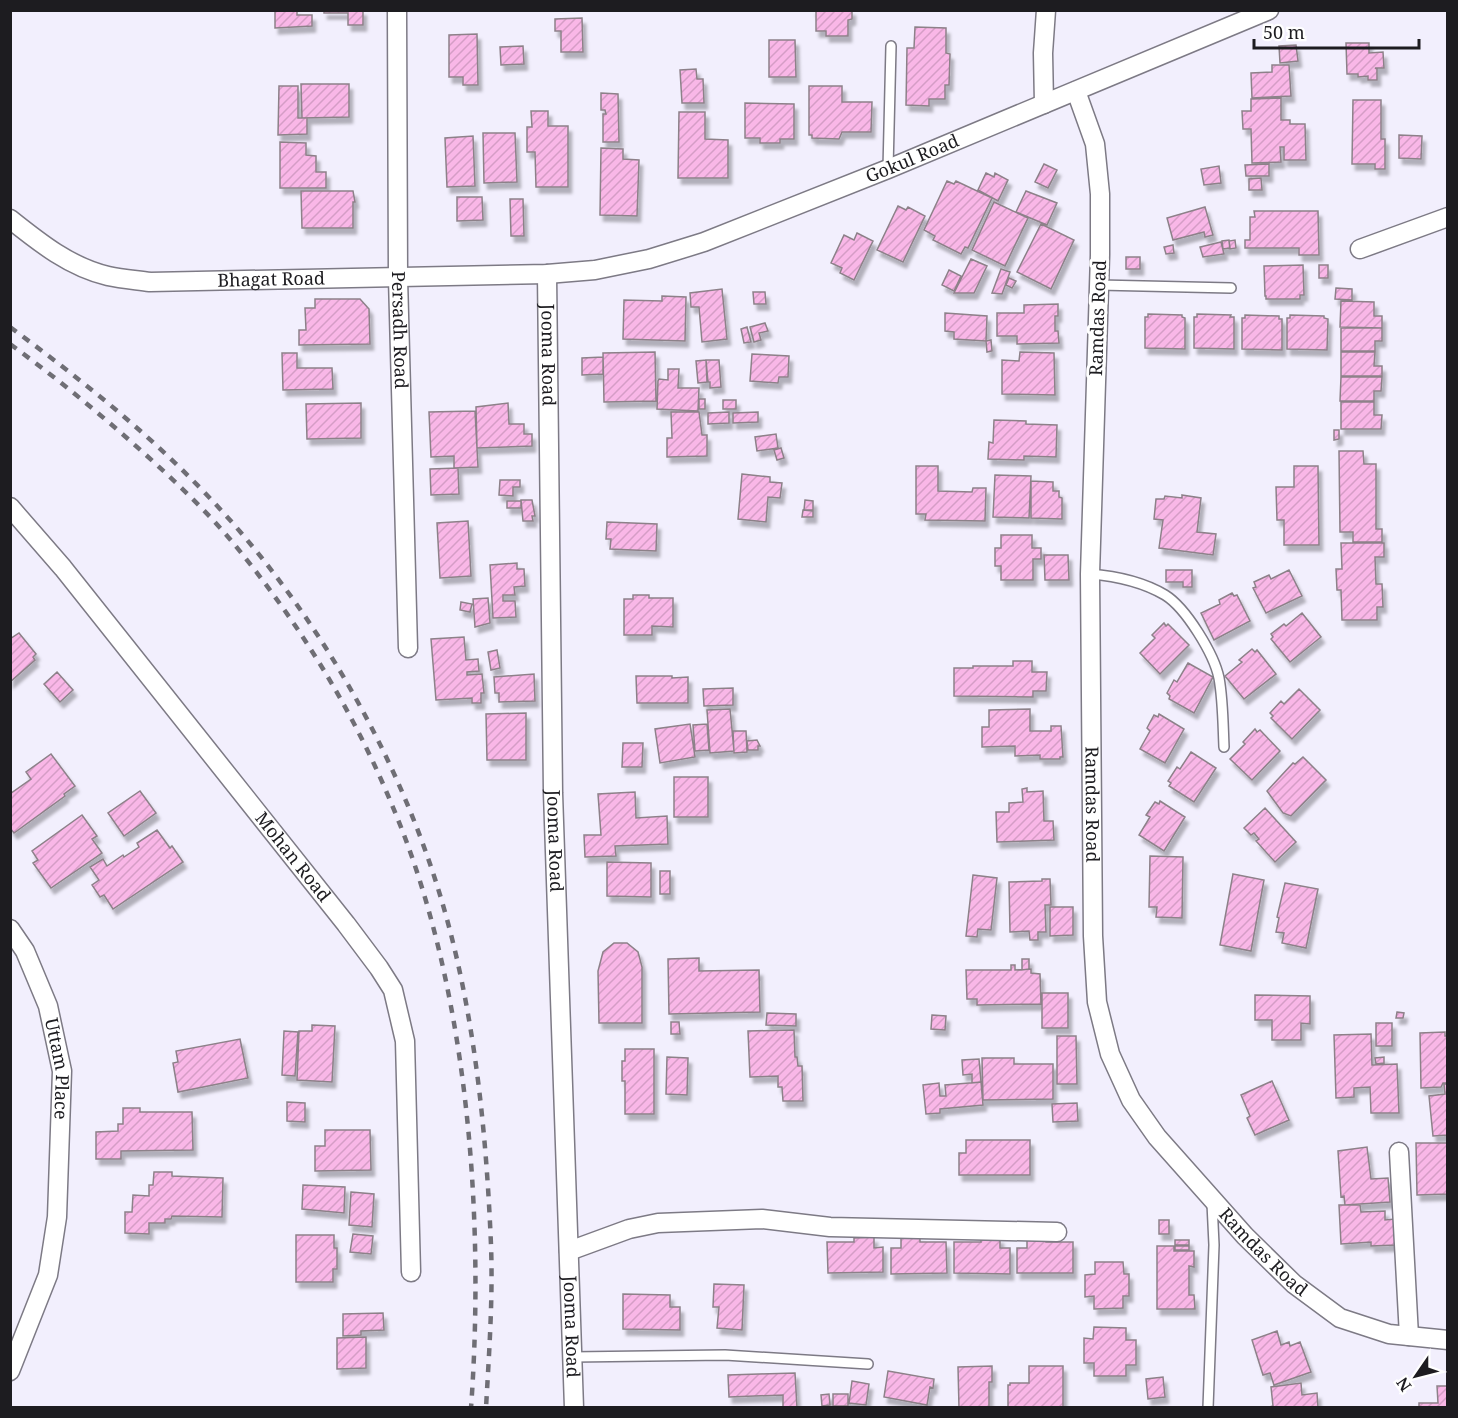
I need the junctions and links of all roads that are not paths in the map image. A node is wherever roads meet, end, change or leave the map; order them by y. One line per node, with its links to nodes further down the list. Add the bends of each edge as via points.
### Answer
1 (397, 10): 12 (street, Persadh Road)
2 (1046, 10): 6 (street)
3 (1269, 10): 5 (street, Gokul Road)
4 (891, 46): 7 (lane)
5 (1077, 91): 6 (street, Gokul Road); 13 (street, Ramdas Road, via 1095,144 1100,194)
6 (1044, 104): 7 (street, Gokul Road)
7 (888, 169): 11 (street, Gokul Road, via 704,242 649,259)
8 (1448, 217): 10 (street)
9 (10, 219): 12 (street, Bhagat Road, via 75,265 107,276 150,282)
10 (1360, 249)
11 (548, 274): 12 (street, Bhagat Road); 23 (street, Jooma Road, via 553,793)
12 (398, 278): 17 (street, Persadh Road)
13 (1099, 285): 14 (lane); 16 (street, Ramdas Road)
14 (1231, 288)
15 (10, 507): 24 (street, Mohan Road, via 346,924 393,990 405,1041)
16 (1090, 574): 18 (lane, via 1120,579 1166,596 1188,618 1207,646 1219,677); 21 (street, Ramdas Road, via 1097,1002 1110,1054 1131,1100 1157,1137)
17 (408, 648)
18 (1224, 747)
19 (10, 929): 29 (street, Uttam Place, via 25,951 48,1006 62,1071 57,1217 48,1275)
20 (1399, 1152): 25 (street)
21 (1212, 1199): 25 (street, Ramdas Road, via 1294,1284 1340,1317 1389,1334); 31 (lane)
22 (1057, 1232): 23 (street, via 830,1227 751,1219 658,1223 628,1229)
23 (569, 1251): 27 (street, Jooma Road)
24 (411, 1272)
25 (1409, 1336): 26 (street, Ramdas Road)
26 (1448, 1340)
27 (572, 1358): 28 (lane, via 725,1355); 30 (street, Jooma Road)
28 (868, 1364)
29 (10, 1371)
30 (574, 1407)
31 (1208, 1407)

